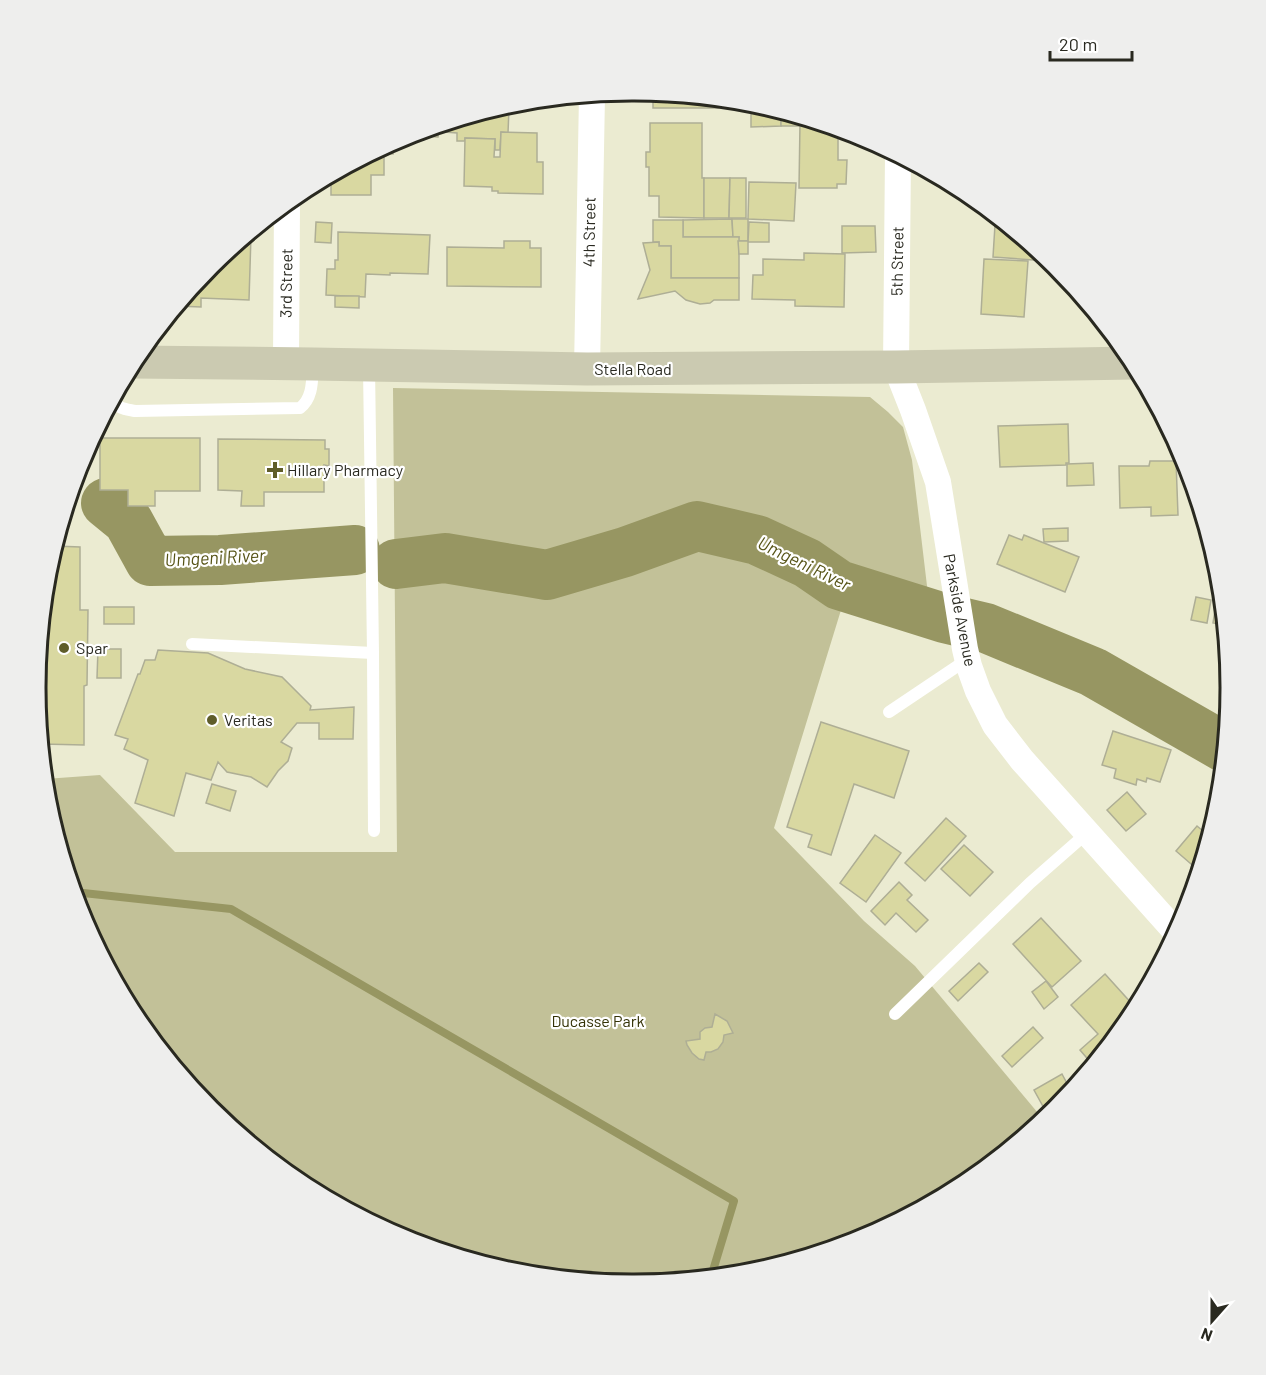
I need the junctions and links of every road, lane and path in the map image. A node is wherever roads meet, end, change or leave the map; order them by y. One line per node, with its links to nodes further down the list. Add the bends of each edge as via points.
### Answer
1 (592, 102): 9 (street, 4th Street)
2 (898, 164): 8 (street, 5th Street)
3 (288, 214): 6 (street, 3rd Street)
4 (145, 362): 6 (main road, Stella Road)
5 (1122, 363): 8 (main road, Stella Road)
6 (299, 364): 7 (main road, Stella Road); 10 (lane, via 309,397 300,408 135,411)
7 (369, 365): 9 (main road, Stella Road); 12 (lane)
8 (896, 367): 9 (main road, Stella Road); 13 (street, Parkside Avenue, via 938,482)
9 (587, 369)
10 (118, 407)
11 (192, 644): 12 (lane)
12 (373, 653): 15 (lane)
13 (966, 654): 14 (lane); 16 (street, Parkside Avenue, via 995,725)
14 (889, 712)
15 (374, 831)
16 (1087, 833): 17 (street, Parkside Avenue); 18 (lane)
17 (1169, 925)
18 (895, 1014)

